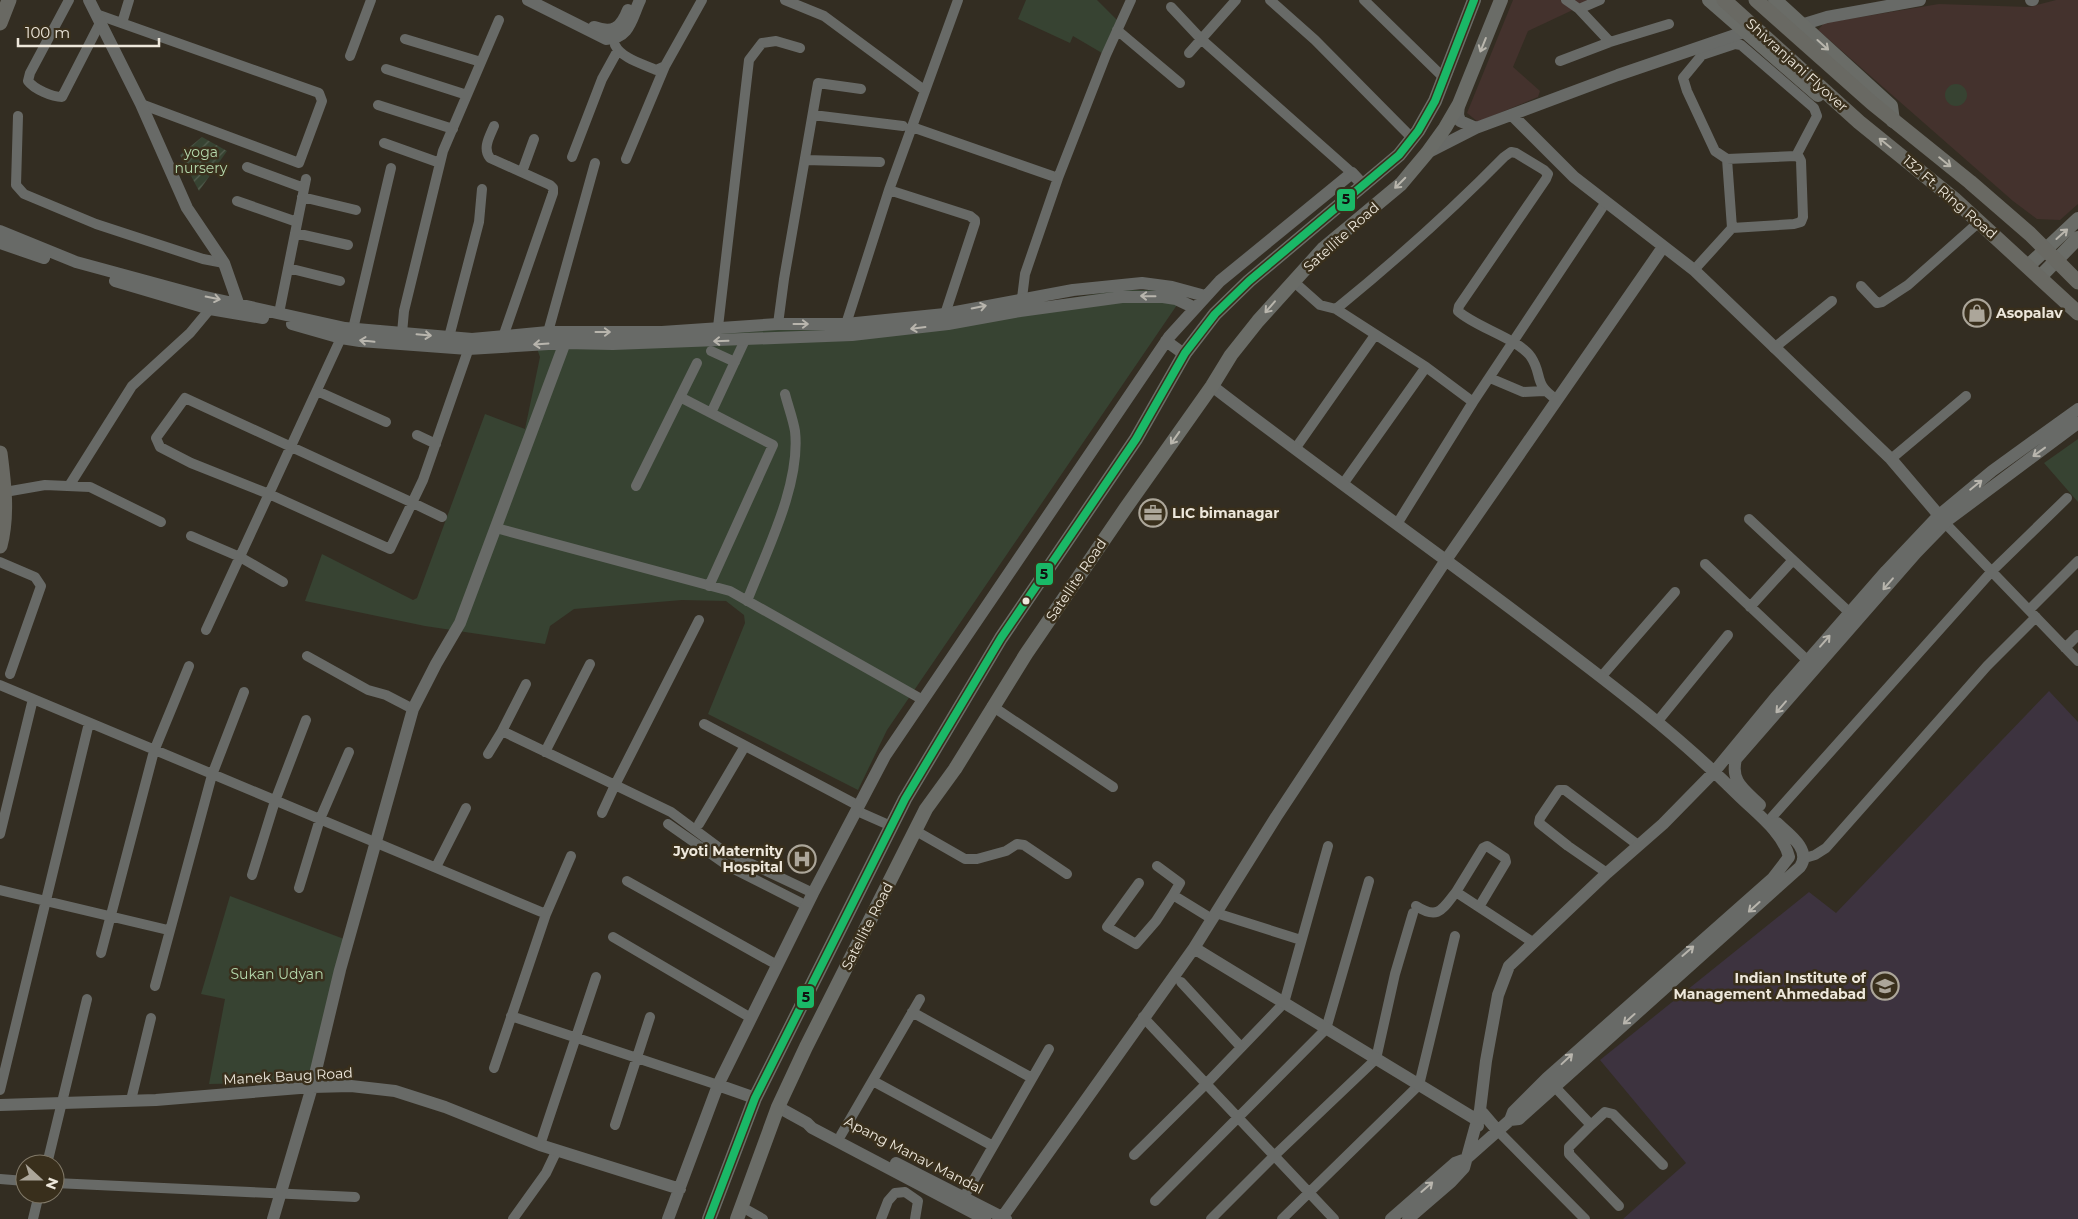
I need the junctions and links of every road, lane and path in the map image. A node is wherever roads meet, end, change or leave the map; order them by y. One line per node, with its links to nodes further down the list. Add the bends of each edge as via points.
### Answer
1 (9, 0): 30 (main road)
2 (69, 0): 28 (street, via 30,73 28,80 31,85 62,98)
3 (89, 0): 28 (street)
4 (129, 0): 31 (street)
5 (371, 0): 42 (street)
6 (528, 0): 39 (street)
7 (540, 0): 8 (street, via 607,31 623,22)
8 (632, 0)
9 (640, 0): 39 (street, via 626,32)
10 (702, 0): 45 (street)
11 (785, 0): 50 (street, via 824,16)
12 (958, 0): 50 (street)
13 (1131, 0): 34 (street)
14 (1236, 0): 37 (street)
15 (1270, 0): 64 (street, via 1315,40)
16 (1364, 0): 47 (street)
17 (1474, 0): 47 (main road, Satellite Road)
18 (1501, 0): 53 (main road, Satellite Road, one-way to 53)
19 (1566, 0): 27 (street)
20 (1600, 0): 27 (street)
21 (1709, 0): 35 (main road)
22 (1724, 0): 61 (main road, Shivranjani Flyover)
23 (1756, 0): 58 (main road, Shivranjani Flyover)
24 (1915, 0): 33 (street)
25 (1778, 1): 33 (main road)
26 (1171, 7): 37 (street)
27 (1579, 9): 38 (street)
28 (98, 18): 31 (street); 52 (street)
29 (499, 20): 44 (street)
30 (0, 23)
31 (122, 23): 52 (street, via 319,93 322,101 301,161 295,163)
32 (1669, 24): 38 (street)
33 (1801, 25): 58 (main road, one-way to 58, via 1891,106)
34 (1117, 30): 48 (street); 80 (street)
35 (1744, 32): 56 (street); 61 (main road, via 1853,124)
36 (405, 39): 44 (street)
37 (1201, 39): 41 (street); 79 (street)
38 (1610, 42): 43 (street)
39 (615, 45): 45 (street, via 656,70); 69 (street)
40 (800, 48): 119 (street, via 776,41 762,43 749,60)
41 (1189, 53)
42 (350, 56)
43 (1560, 61)
44 (481, 62): 51 (street)
45 (666, 66): 70 (street)
46 (386, 69): 51 (street)
47 (1444, 78): 64 (main road, Satellite Road, via 1436,101)
48 (1180, 83)
49 (862, 89): 55 (street, via 818,83)
50 (924, 90): 60 (street)
51 (467, 94): 63 (street)
52 (141, 104): 98 (street, via 187,208)
53 (1459, 104): 62 (street, via 1460,121); 67 (main road, Satellite Road)
54 (378, 105): 63 (street)
55 (812, 115): 60 (street); 72 (street)
56 (1512, 115): 62 (street); 86 (street, via 1574,177)
57 (18, 116): 98 (street, via 16,185 24,194 96,224 203,259)
58 (1893, 121): 97 (main road, 132 Ft. Ring Road, one-way to 97, via 1970,182)
59 (494, 126): 78 (street, via 485,147 486,153 490,158)
60 (907, 126): 80 (street); 84 (street)
61 (1865, 126): 89 (main road, 132 Ft. Ring Road, one-way to 61)
62 (1476, 128): 67 (street)
63 (452, 129): 74 (street)
64 (1412, 138): 81 (main road, Satellite Road, via 1399,155)
65 (534, 139): 78 (street)
66 (384, 143): 74 (street)
67 (1427, 153): 104 (main road, Satellite Road, one-way to 104, via 1401,184 1323,249)
68 (1796, 156): 71 (street); 71 (street, via 1817,116 1816,112 1764,63 1738,44 1702,55 1683,78 1715,151); 91 (street, via 1801,161 1801,222)
69 (572, 157)
70 (626, 159)
71 (1727, 159): 91 (street)
72 (805, 160): 73 (street); 117 (street)
73 (880, 162)
74 (440, 163): 122 (street, via 404,311)
75 (595, 163): 121 (street)
76 (247, 167): 82 (street)
77 (391, 168): 120 (street)
78 (522, 172): 125 (street, via 550,185 554,193)
79 (1352, 173): 81 (street); 107 (street)
80 (1058, 178): 110 (street, via 1025,274)
81 (1363, 185): 134 (main road, Satellite Road, via 1249,280 1215,314)
82 (304, 188): 87 (street); 90 (street)
83 (482, 189): 124 (street, via 480,222)
84 (889, 190): 116 (street, via 975,220); 118 (street)
85 (237, 202): 90 (street)
86 (1606, 202): 96 (street); 130 (street)
87 (356, 210)
88 (2078, 219): 97 (main road, one-way to 88)
89 (1979, 222): 99 (main road, 132 Ft. Ring Road); 106 (street, via 1908,285 1882,302 1877,304)
90 (296, 228): 95 (street); 100 (street)
91 (1732, 228): 101 (street)
92 (0, 231): 109 (street, one-way to 109, via 76,262)
93 (2078, 238): 97 (main road)
94 (0, 243): 112 (street, via 79,271)
95 (348, 245)
96 (1663, 247): 101 (street); 145 (street)
97 (2051, 253): 99 (main road); 102 (main road); 105 (main road, 132 Ft. Ring Road)
98 (224, 262): 109 (street)
99 (2028, 266): 102 (main road, 132 Ft. Ring Road)
100 (288, 268): 103 (street); 114 (street)
101 (1694, 270): 132 (street)
102 (2040, 276): 115 (main road)
103 (340, 281)
104 (1292, 281): 113 (street, via 1320,306); 139 (main road, Satellite Road, one-way to 139, via 1231,355)
105 (2078, 282)
106 (1861, 286)
107 (1205, 296): 110 (street, via 1142,283 1073,290); 111 (street)
108 (1832, 300): 132 (street)
109 (238, 303): 114 (street)
110 (1021, 305): 111 (street, one-way to 110, via 1176,300 1147,296); 116 (street, one-way to 110); 128 (street, one-way to 128, via 948,324 852,336)
111 (1194, 308): 129 (street)
112 (210, 309): 127 (street, via 281,321); 158 (street, via 190,333 132,386)
113 (1336, 309): 123 (street); 130 (street, via 1396,260 1511,152 1548,174 1458,306 1458,311)
114 (279, 313): 120 (street)
115 (2078, 313)
116 (945, 314): 118 (street)
117 (778, 324): 118 (street, one-way to 118); 119 (street)
118 (846, 324)
119 (718, 327): 126 (street, one-way to 119)
120 (353, 328): 122 (street)
121 (548, 332): 125 (street); 126 (street)
122 (402, 333): 124 (street, one-way to 124)
123 (1375, 335): 137 (street); 154 (street)
124 (449, 337): 131 (street)
125 (503, 337): 131 (street)
126 (567, 337): 128 (street, one-way to 126, via 613,344); 131 (street, one-way to 131); 170 (street)
127 (340, 338): 131 (street, one-way to 127, via 412,346); 140 (street)
128 (745, 340): 135 (street)
129 (1166, 341): 134 (street); 203 (street)
130 (1513, 343): 138 (street); 141 (street, via 1530,357)
131 (470, 344): 152 (street)
132 (1774, 348): 156 (street)
133 (712, 352): 135 (street)
134 (1184, 354): 229 (main road, Satellite Road, via 1136,439 1001,638)
135 (735, 362): 148 (street)
136 (697, 363): 144 (street)
137 (1426, 367): 146 (street); 157 (street)
138 (1490, 378): 141 (street, via 1523,392); 146 (street)
139 (1212, 386): 154 (street); 204 (main road, Satellite Road, one-way to 204)
140 (316, 391): 149 (street); 153 (street)
141 (1544, 391): 145 (street)
142 (785, 394): 183 (street, via 795,431 790,490)
143 (1966, 396): 156 (street)
144 (680, 397): 148 (street); 159 (street)
145 (1556, 399): 174 (street)
146 (1473, 402): 169 (street)
147 (2078, 409): 167 (street, one-way to 147, via 1992,471)
148 (711, 413): 181 (street, via 773,445)
149 (386, 422)
150 (2078, 423): 167 (street, one-way to 167)
151 (417, 435): 152 (street)
152 (436, 444): 163 (street)
153 (291, 447): 161 (street); 161 (street, via 185,398 156,438 160,447 191,464); 163 (street)
154 (1295, 449): 157 (street)
155 (0, 453): 160 (main road)
156 (1891, 459): 167 (street)
157 (1343, 484): 169 (street)
158 (70, 486): 160 (street, via 45,485); 168 (street, via 90,487)
159 (636, 486)
160 (5, 492): 166 (main road)
161 (269, 494): 163 (street, via 390,549); 173 (street)
162 (2068, 498): 179 (street)
163 (413, 503): 164 (street)
164 (442, 517)
165 (1749, 518): 175 (street)
166 (2, 519): 172 (main road)
167 (1941, 519): 179 (street); 185 (street); 216 (street, one-way to 216, via 1916,553 1736,759)
168 (161, 522)
169 (1397, 524): 174 (street)
170 (496, 528): 181 (street); 205 (street, via 460,623)
171 (191, 536): 173 (street)
172 (0, 546)
173 (240, 557): 180 (street); 188 (street)
174 (1446, 560): 198 (street); 256 (street)
175 (1793, 560): 184 (street); 185 (street)
176 (2078, 561): 186 (street)
177 (0, 562): 197 (street, via 34,577 41,586)
178 (1705, 564): 184 (street)
179 (1992, 571): 186 (street); 225 (street)
180 (283, 582)
181 (709, 586): 183 (street, via 730,591)
182 (1675, 592): 198 (street)
183 (747, 601): 203 (street)
184 (1750, 607): 193 (street)
185 (1850, 612): 193 (street, one-way to 185)
186 (2032, 613): 191 (street); 237 (street, via 1826,848)
187 (699, 620): 219 (street)
188 (206, 630)
189 (1728, 635): 207 (street)
190 (2078, 636): 191 (street)
191 (2065, 648): 194 (street)
192 (307, 656): 205 (street, via 368,690)
193 (1808, 660): 217 (street)
194 (2078, 661)
195 (590, 664): 214 (street)
196 (189, 666): 212 (street)
197 (10, 674)
198 (1601, 677): 207 (street)
199 (526, 684): 210 (street)
200 (0, 685): 202 (street)
201 (244, 692): 218 (street)
202 (33, 699): 208 (street); 231 (street)
203 (923, 700): 223 (street, via 885,756)
204 (992, 706): 220 (street); 230 (main road, Satellite Road, via 926,809)
205 (413, 709): 232 (street)
206 (306, 720): 221 (street)
207 (1656, 722): 217 (street)
208 (89, 723): 212 (street); 251 (street)
209 (704, 724): 211 (street)
210 (502, 731): 214 (street); 215 (street)
211 (745, 746): 223 (street); 228 (street)
212 (154, 750): 218 (street); 255 (street)
213 (349, 752): 226 (street)
214 (545, 752): 219 (street)
215 (488, 754)
216 (1734, 769): 217 (street); 225 (street, via 1736,781)
217 (1714, 772): 234 (street); 236 (street, via 1786,845)
218 (212, 775): 221 (street); 257 (street)
219 (615, 785): 224 (street); 249 (street, via 671,812 722,850)
220 (1113, 787)
221 (275, 801): 226 (street); 242 (street)
222 (466, 808): 239 (street)
223 (858, 809): 229 (street); 249 (street)
224 (602, 813)
225 (1772, 817): 237 (street, via 1800,847)
226 (320, 819): 232 (street); 246 (street)
227 (668, 824): 252 (street, via 728,866)
228 (699, 824)
229 (891, 826): 293 (main road, Satellite Road)
230 (916, 831): 241 (street, via 965,859 977,859 1017,844 1024,845); 297 (main road, Satellite Road)
231 (0, 834)
232 (376, 842): 239 (street); 291 (street)
233 (1328, 846): 260 (street)
234 (1638, 846): 240 (street); 240 (street, via 1565,790 1559,790 1539,823)
235 (571, 856): 254 (street)
236 (1789, 857): 237 (street); 267 (street, one-way to 236, via 1773,878)
237 (1804, 858): 267 (street, one-way to 267, via 1800,867)
238 (1157, 866): 250 (street, via 1180,883)
239 (436, 867): 254 (street)
240 (1607, 873): 261 (street)
241 (1067, 874)
242 (252, 875)
243 (1369, 881): 278 (street)
244 (627, 882): 264 (street)
245 (1139, 883): 250 (street, via 1107,927 1136,944)
246 (299, 888)
247 (0, 890): 251 (street)
248 (1456, 892): 253 (street); 253 (street, via 1483,848 1492,848 1506,862); 283 (street, via 1444,908 1432,913 1415,910 1395,974)
249 (813, 893): 252 (street)
250 (1173, 895): 256 (street)
251 (46, 901): 255 (street); 292 (street)
252 (807, 906): 264 (street)
253 (1479, 907): 261 (street)
254 (546, 914): 273 (street)
255 (109, 916): 257 (street); 263 (street)
256 (1214, 916): 260 (street); 262 (street)
257 (168, 930): 268 (street)
258 (1454, 936): 290 (street)
259 (613, 937): 277 (street)
260 (1301, 940): 271 (street)
261 (1534, 943): 298 (street, via 1509,966 1498,995)
262 (1194, 948): 271 (street); 275 (street)
263 (101, 953)
264 (777, 965): 277 (street)
265 (596, 977): 279 (street)
266 (1181, 982): 280 (street)
267 (1662, 982): 287 (street)
268 (154, 986)
269 (87, 999): 295 (street)
270 (920, 999): 272 (street)
271 (1284, 1003): 278 (street); 280 (street)
272 (912, 1012): 285 (street); 286 (street)
273 (511, 1016): 279 (street); 284 (street)
274 (650, 1017): 282 (street)
275 (1144, 1017): 288 (street); 327 (street)
276 (151, 1018): 294 (street)
277 (751, 1018): 289 (street)
278 (1326, 1029): 283 (street); 299 (street)
279 (577, 1038): 282 (street); 306 (street)
280 (1241, 1047): 288 (street)
281 (1049, 1049): 285 (street)
282 (638, 1058): 289 (street); 302 (street)
283 (1376, 1059): 290 (street); 311 (street)
284 (494, 1068)
285 (1032, 1078): 307 (street)
286 (873, 1081): 304 (street); 307 (street)
287 (1550, 1082): 301 (street); 303 (street, via 1514,1112)
288 (1206, 1084): 299 (street); 310 (street)
289 (718, 1085): 293 (street); 317 (street)
290 (1419, 1085): 298 (street); 320 (street)
291 (312, 1087): 294 (street, Manek Baug Road); 306 (street, Manek Baug Road, via 351,1086 395,1092 445,1106); 319 (street)
292 (0, 1090)
293 (755, 1098): 332 (main road, Satellite Road)
294 (131, 1100): 295 (street, Manek Baug Road)
295 (62, 1103): 296 (street, Manek Baug Road); 309 (street)
296 (0, 1105)
297 (778, 1106): 300 (street); 326 (main road, Satellite Road)
298 (1478, 1115): 303 (street); 305 (street); 312 (street)
299 (1239, 1118): 311 (street); 322 (street)
300 (806, 1123): 304 (street, Apang Manav Mandal, via 814,1121); 318 (street)
301 (1590, 1124): 313 (street, via 1605,1112 1613,1114); 325 (street, via 1569,1148 1569,1154)
302 (615, 1125)
303 (1498, 1131): 305 (street); 342 (street)
304 (841, 1135): 323 (street, Apang Manav Mandal)
305 (1483, 1144): 312 (street)
306 (540, 1145): 308 (street, Manek Baug Road)
307 (993, 1146): 323 (street)
308 (557, 1150): 317 (street, Manek Baug Road); 330 (street, via 546,1173)
309 (49, 1154)
310 (1134, 1155)
311 (1274, 1156): 320 (street); 337 (street)
312 (1466, 1159): 340 (street, one-way to 312, via 1455,1163); 341 (street, via 1464,1168 1451,1182)
313 (1663, 1166)
314 (0, 1180): 315 (street)
315 (15, 1181)
316 (65, 1183): 319 (street)
317 (680, 1188): 331 (street)
318 (917, 1191): 323 (street); 334 (street, via 895,1193); 335 (street)
319 (280, 1192): 321 (street); 329 (street)
320 (1310, 1193): 338 (street); 339 (street)
321 (354, 1197)
322 (1155, 1201)
323 (961, 1202): 327 (street, Apang Manav Mandal); 336 (street)
324 (37, 1204): 328 (street)
325 (1619, 1206)
326 (740, 1213): 333 (street)
327 (1004, 1218)
328 (33, 1219)
329 (273, 1219)
330 (513, 1219)
331 (668, 1219)
332 (709, 1219)
333 (764, 1219)
334 (881, 1219)
335 (916, 1219)
336 (985, 1219)
337 (1212, 1219)
338 (1282, 1219)
339 (1334, 1219)
340 (1391, 1219)
341 (1408, 1219)
342 (1585, 1219)

